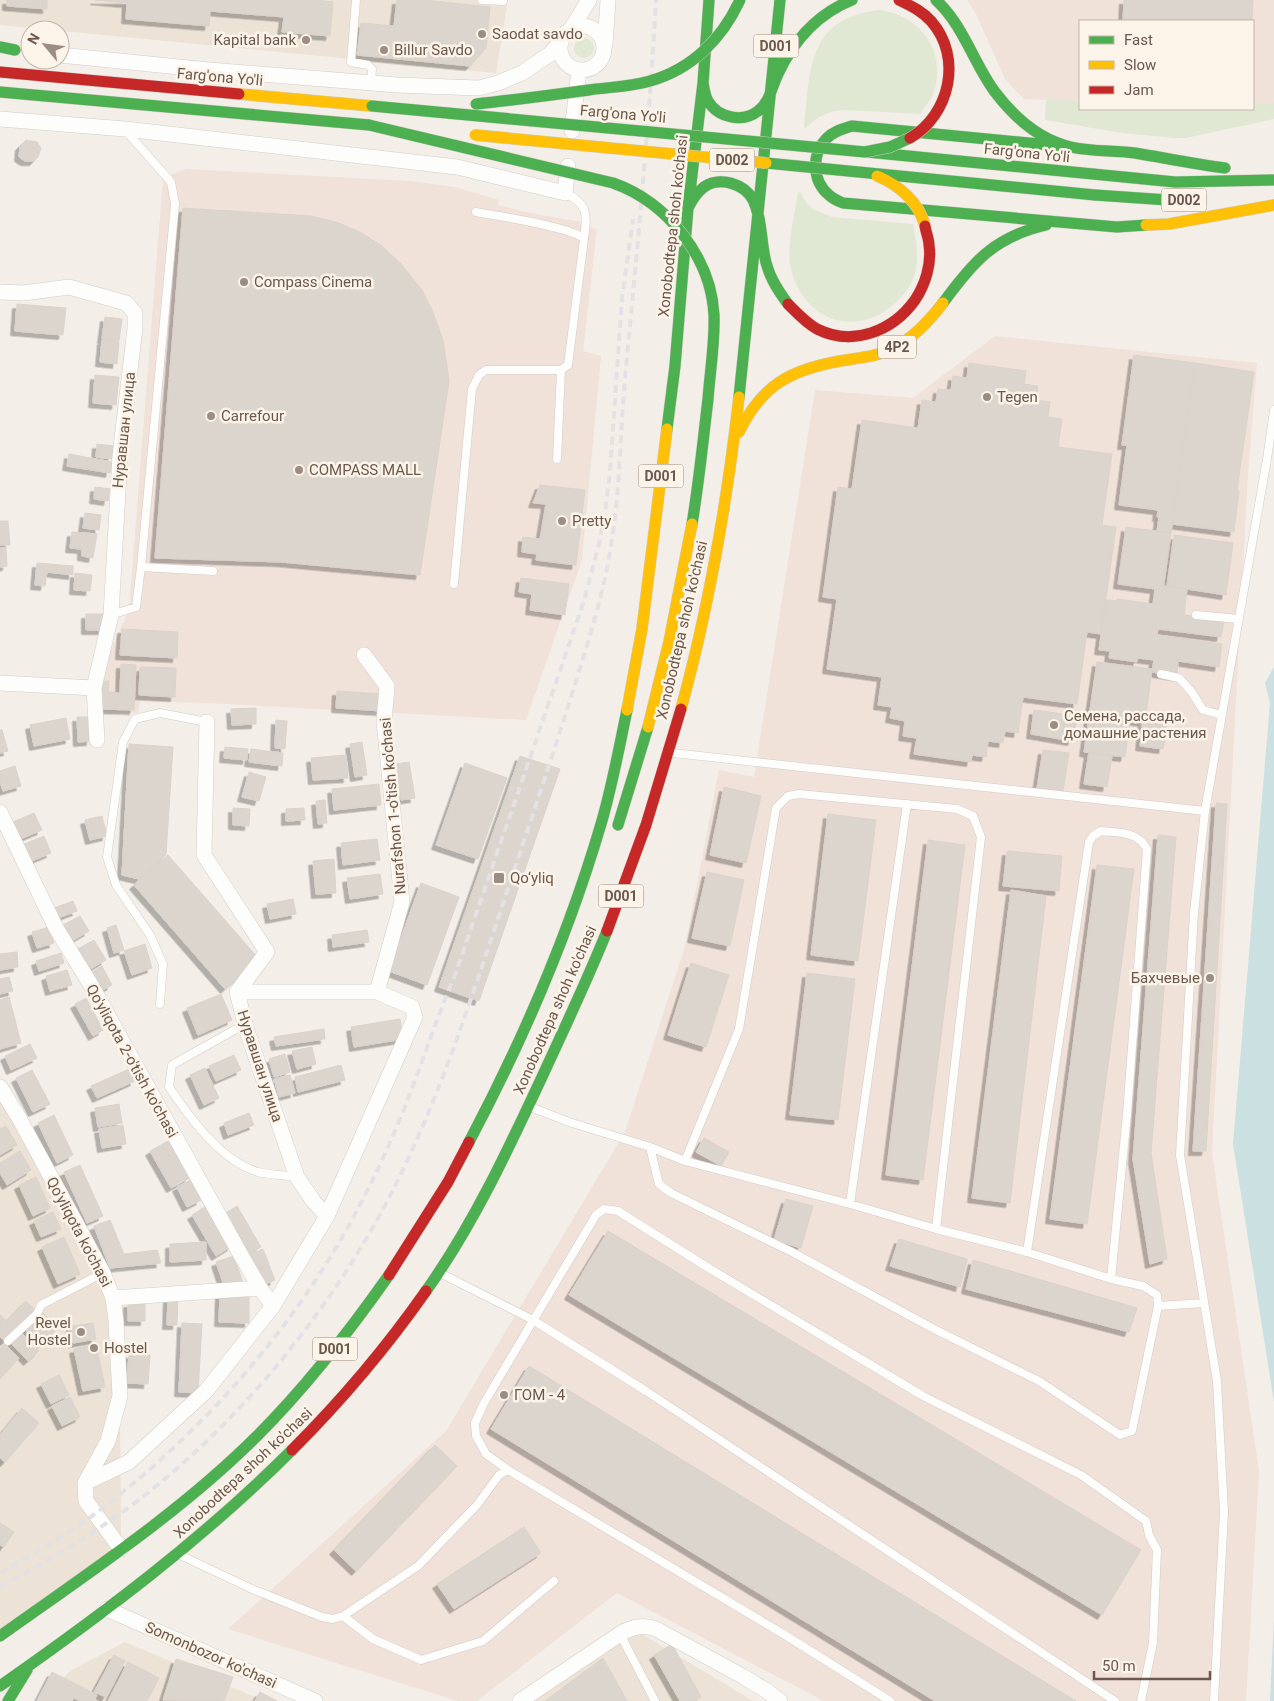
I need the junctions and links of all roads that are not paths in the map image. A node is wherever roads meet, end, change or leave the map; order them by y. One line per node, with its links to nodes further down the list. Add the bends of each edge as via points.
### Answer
1 (356, 0): 17 (lane, via 351,62 368,65 372,69)
2 (482, 0): 11 (lane)
3 (589, 0): 12 (street)
4 (608, 0): 13 (street)
5 (709, 0): 18 (main road, Xonobodtepa shoh ko'chasi / D001)
6 (740, 0): 22 (main road, bridge, via 726,28 707,49 678,69 648,81 554,96 449,107)
7 (780, 0): 20 (main road, Xonobodtepa shoh ko'chasi / D001)
8 (852, 0): 20 (main road, via 822,15 805,31 791,49)
9 (899, 0): 27 (main road, bridge, via 921,10 945,41 950,70 948,89 938,112 921,131 882,150)
10 (936, 0): 26 (main road, via 959,26 983,74 1002,102 1033,129)
11 (503, 2)
12 (566, 35): 13 (street, via 578,26 593,28 603,39); 15 (street, via 561,56); 19 (street, via 550,54 522,73 498,84)
13 (604, 46): 15 (street, via 604,53 597,64)
14 (70, 56): 17 (street)
15 (579, 70): 32 (street)
16 (0, 72): 22 (main road, Farg'ona Yo'li)
17 (371, 83): 19 (street)
18 (703, 83): 20 (main road, via 711,106 733,118 757,112 766,103); 37 (main road, Xonobodtepa shoh ko'chasi / D001)
19 (461, 87): 28 (street, via 484,109 490,129 487,141 477,155)
20 (770, 91): 39 (main road, Xonobodtepa shoh ko'chasi / D001)
21 (0, 92): 24 (main road)
22 (372, 106): 27 (main road, Farg'ona Yo'li / D002, bridge)
23 (0, 119): 25 (street)
24 (369, 125): 29 (main road, D002, bridge); 64 (main road, bridge, via 624,187 649,202 671,222 690,246 710,292 713,340 694,508 660,684 620,822)
25 (125, 129): 28 (street); 47 (lane, via 171,182 175,204)
26 (1070, 147): 30 (main road); 40 (main road, via 852,126 834,131 824,140 815,166 822,188 831,198 843,203)
27 (864, 152): 31 (main road, Farg'ona Yo'li / D002, bridge, via 1176,182)
28 (456, 167): 32 (street)
29 (863, 172): 33 (main road, D002, bridge); 39 (main road, bridge, via 884,179 910,198 929,236 931,257 921,293 909,310 882,330 861,335 834,334 819,330 799,316 774,285 767,267)
30 (1274, 174)
31 (1274, 180)
32 (565, 193): 41 (lane, via 577,199 583,207 586,220)
33 (1180, 200)
34 (1236, 200): 35 (main road)
35 (1274, 200)
36 (1274, 205): 40 (main road, 4P2, via 1169,224 1117,227)
37 (688, 208): 39 (main road, via 703,188 728,182 750,194 757,204); 66 (main road, Xonobodtepa shoh ko'chasi / D001, via 675,366 633,686 601,824)
38 (476, 212): 41 (lane, via 555,228 581,236)
39 (759, 217): 46 (main road, Xonobodtepa shoh ko'chasi / D001)
40 (1072, 223): 46 (main road, 4P2, via 1028,230 993,247 975,262 931,319 898,346 870,357 814,366 779,381 759,400 743,423)
41 (584, 240): 43 (lane, via 568,365)
42 (0, 292): 50 (street, Нуравшан улица, via 23,293 69,287 126,304 135,313 120,456)
43 (561, 370): 45 (lane); 49 (lane, via 486,370 479,375 472,389)
44 (1274, 410): 52 (lane)
45 (557, 459)
46 (731, 466): 60 (main road, Xonobodtepa shoh ko'chasi / D001, via 700,632)
47 (141, 567): 48 (lane); 50 (lane, via 136,608)
48 (213, 571)
49 (454, 584)
50 (111, 615): 56 (street, Нуравшан улица)
51 (1196, 615): 52 (lane)
52 (1239, 619): 57 (lane)
53 (364, 655): 68 (street, Nurafshon 1-o'tish ko'chasi, via 387,686 384,721 402,902)
54 (1162, 674): 57 (lane, via 1179,678 1203,710)
55 (0, 684): 56 (street)
56 (94, 688): 59 (street, Нуравшан улица)
57 (1222, 715): 62 (lane)
58 (207, 722): 67 (street, Нуравшан улица, via 204,855 267,952); 69 (lane, via 160,713 135,719 123,742 107,857 116,885 150,935 163,964)
59 (97, 740)
60 (669, 752): 62 (lane); 72 (main road, Xonobodtepa shoh ko'chasi / D001, via 623,891)
61 (907, 804): 74 (lane, via 798,794 788,796 776,808 739,1029); 76 (lane); 78 (lane, via 957,809 973,816 982,837)
62 (1205, 811): 85 (lane, via 1194,912 1180,1155)
63 (0, 812): 83 (street, Qo'yliqota 2-o'tish ko'chasi, via 56,928)
64 (612, 837)
65 (604, 854): 66 (main road)
66 (552, 964): 92 (main road, Xonobodtepa shoh ko'chasi / D001, via 504,1073 448,1182 350,1330 257,1436 206,1483)
67 (237, 992): 68 (street); 70 (street, Нуравшан улица)
68 (377, 992): 77 (street, via 412,1007 415,1017)
69 (160, 1004)
70 (245, 1024): 75 (street, Нуравшан улица); 75 (lane, via 172,1065 169,1088 190,1119 233,1161 259,1172)
71 (0, 1086): 81 (street, Qo'yliqota ko'chasi)
72 (529, 1106): 73 (lane); 80 (main road, Xonobodtepa shoh ko'chasi / D001, via 487,1191)
73 (650, 1147): 74 (lane); 87 (lane, via 659,1184 671,1193 792,1252 934,1330 1039,1382 1120,1435 1132,1431)
74 (685, 1161): 76 (lane)
75 (297, 1177): 77 (street, Нуравшан улица)
76 (850, 1204): 78 (lane)
77 (327, 1216): 86 (street)
78 (936, 1229): 79 (lane)
79 (1027, 1252): 82 (lane); 82 (lane, via 1090,842 1101,831 1134,836 1143,841 1147,849)
80 (438, 1272): 88 (lane); 93 (main road, Xonobodtepa shoh ko'chasi / D001, via 382,1350 317,1425)
81 (103, 1273): 84 (street, Qo'yliqota ko'chasi); 89 (lane, via 41,1305 37,1314)
82 (1112, 1279): 87 (lane, via 1143,1286 1158,1295)
83 (260, 1288): 84 (street); 86 (street, Qo'yliqota 2-o'tish ko'chasi)
84 (113, 1298): 91 (street, Qo'yliqota ko'chasi, via 120,1396 108,1441)
85 (1204, 1303): 87 (lane); 109 (lane, via 1217,1381 1224,1512)
86 (273, 1306): 91 (street, via 206,1391 130,1462)
87 (1158, 1306)
88 (533, 1320): 90 (lane, via 475,1423 476,1436 486,1454); 107 (lane, via 654,1396); 108 (lane, via 596,1215 604,1209 618,1211 923,1396 1081,1475 1146,1521 1149,1536 1157,1550 1153,1643)
89 (8, 1341)
90 (508, 1470): 96 (lane, via 499,1475 477,1505 418,1566); 106 (lane)
91 (85, 1483): 92 (street, via 86,1501)
92 (121, 1549): 98 (main road, Xonobodtepa shoh ko'chasi / D001)
93 (178, 1554): 95 (main road, Xonobodtepa shoh ko'chasi / D001); 96 (lane, via 322,1617 333,1619)
94 (554, 1582): 96 (lane, via 483,1641 422,1660 373,1640)
95 (107, 1609): 99 (main road, Xonobodtepa shoh ko'chasi / D001); 102 (street, Somonbozor ko'chasi)
96 (343, 1616)
97 (620, 1634): 103 (street); 104 (lane); 105 (street, via 636,1627 656,1629 744,1676)
98 (0, 1636)
99 (31, 1665): 100 (main road, Xonobodtepa shoh ko'chasi / D001); 101 (main road)
100 (0, 1686)
101 (8, 1701)
102 (315, 1701)
103 (520, 1701)
104 (655, 1701)
105 (780, 1701)
106 (890, 1701)
107 (1115, 1701)
108 (1140, 1701)
109 (1214, 1701)

